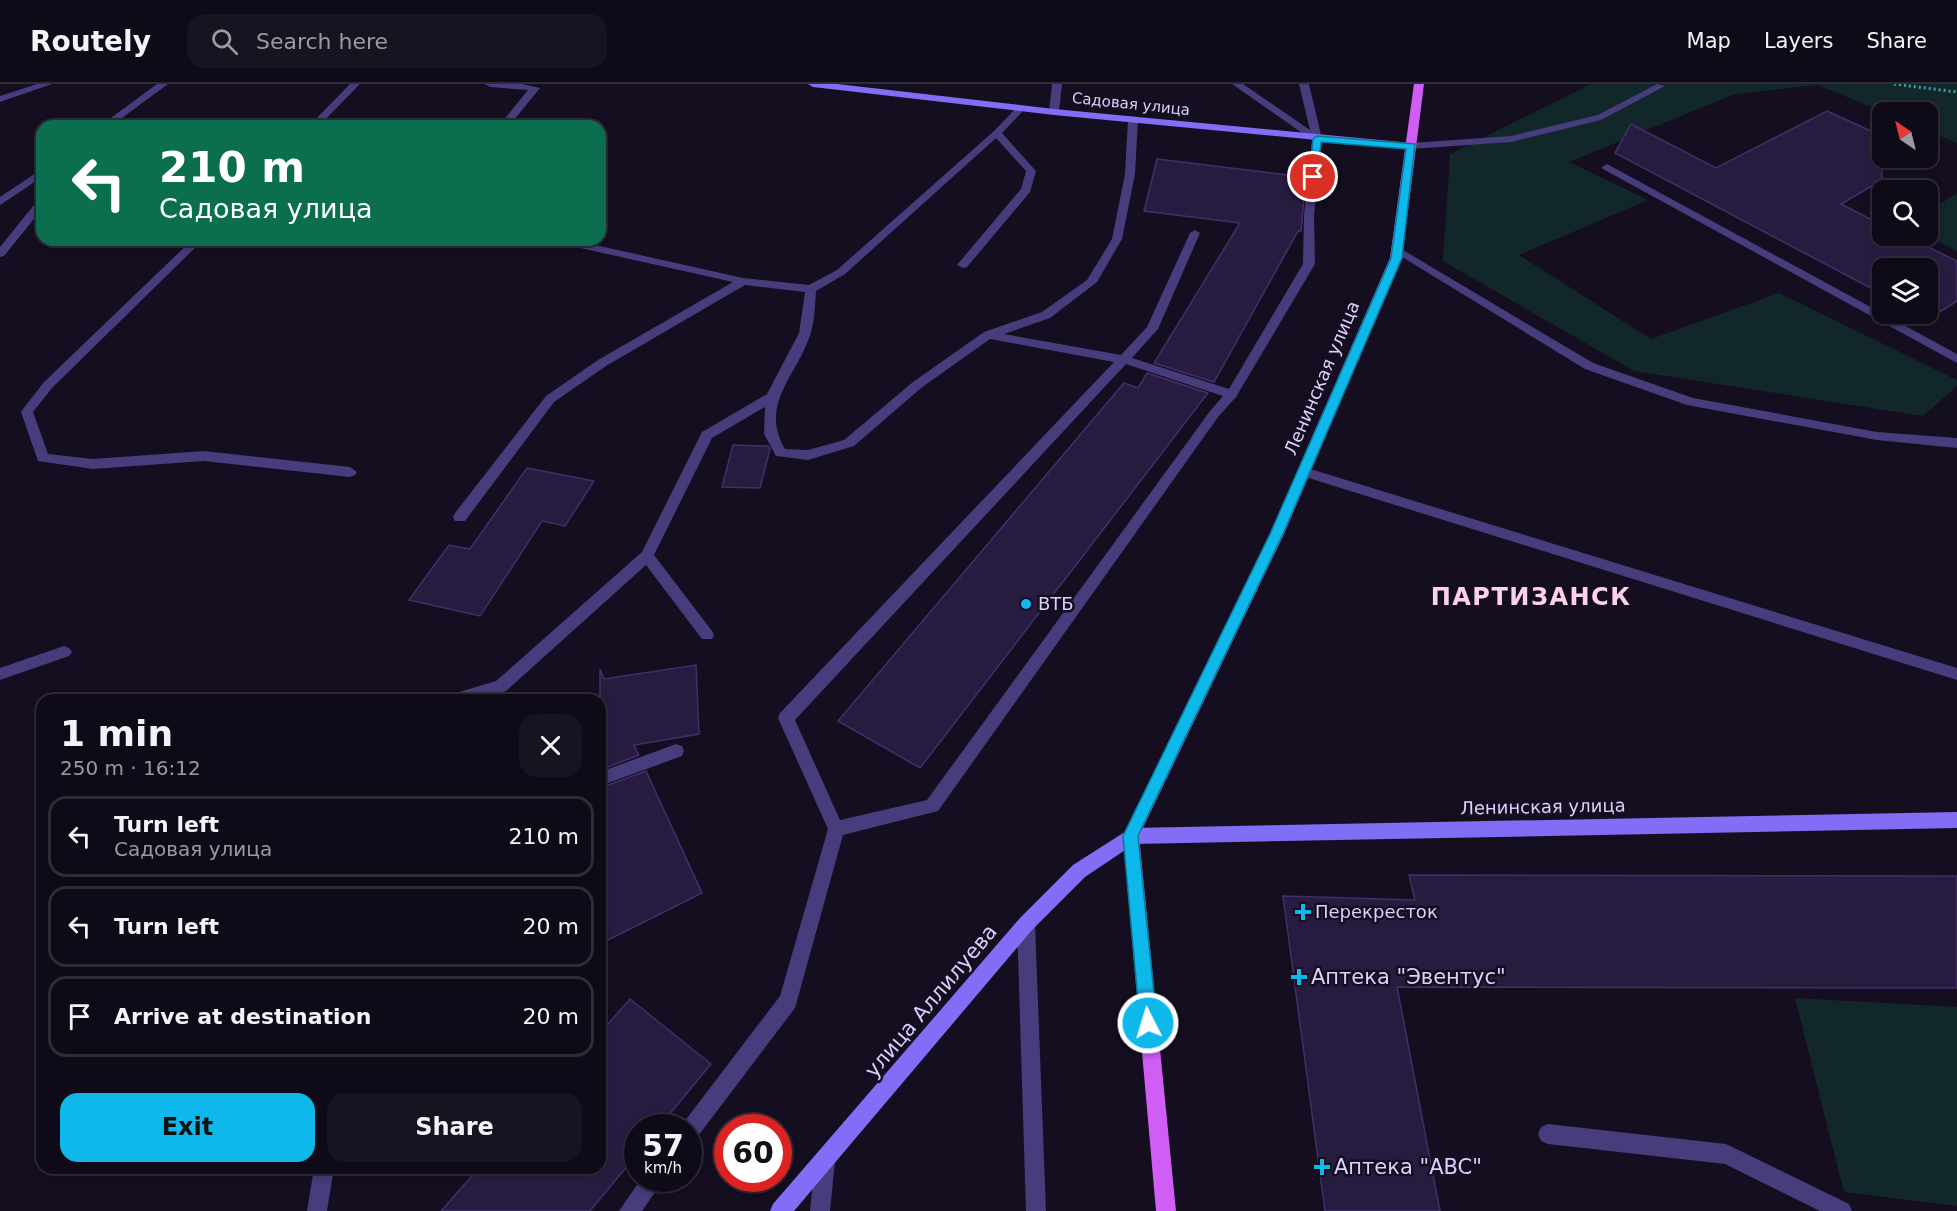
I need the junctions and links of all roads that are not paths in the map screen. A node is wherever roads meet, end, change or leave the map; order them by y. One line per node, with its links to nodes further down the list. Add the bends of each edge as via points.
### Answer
1 (47, 84): 11 (street)
2 (163, 84): 15 (street)
3 (355, 84): 16 (street)
4 (490, 84): 17 (street, via 535,88)
5 (813, 84): 12 (street, Садовая улица)
6 (1057, 84): 13 (street)
7 (1238, 84): 19 (street)
8 (1304, 84): 19 (street)
9 (1419, 84): 20 (main road, Ленинская улица)
10 (1660, 86): 20 (street, via 1601,117 1511,139)
11 (0, 99)
12 (1022, 108): 13 (street, Садовая улица); 18 (street)
13 (1054, 112): 14 (street, Садовая улица)
14 (1133, 119): 19 (street, Садовая улица); 33 (street, via 1130,174 1117,239 1091,282 1046,315)
15 (113, 120)
16 (320, 120)
17 (509, 120)
18 (998, 133): 30 (street, via 1031,171 1026,190); 32 (street, via 841,272)
19 (1317, 139): 20 (street, Садовая улица); 36 (street, via 1309,215 1309,264)
20 (1411, 146): 28 (main road, Ленинская улица)
21 (1606, 167): 35 (street)
22 (36, 176): 23 (street)
23 (0, 202)
24 (36, 209): 29 (street)
25 (1195, 234): 34 (street, via 1152,329)
26 (192, 246): 39 (street, via 48,385 27,412 43,458 93,464 204,456)
27 (585, 246): 31 (street)
28 (1398, 250): 38 (street, via 1589,366 1691,402 1877,436); 40 (main road, Ленинская улица)
29 (0, 254)
30 (963, 264)
31 (744, 281): 32 (street); 41 (street, via 602,363 550,399)
32 (812, 290): 37 (street, via 805,333)
33 (988, 335): 34 (street); 37 (street, via 917,385 849,443 808,455 781,453 770,434)
34 (1122, 359): 36 (street); 51 (street, via 786,718)
35 (1957, 359)
36 (1232, 394): 51 (street, via 932,806)
37 (772, 397): 42 (street, via 706,435)
38 (1957, 443)
39 (350, 472)
40 (1304, 472): 46 (street); 52 (main road, Ленинская улица)
41 (460, 517)
42 (647, 556): 43 (street); 47 (street, via 501,686)
43 (707, 635)
44 (64, 652): 45 (street)
45 (0, 674)
46 (1957, 674)
47 (474, 694)
48 (676, 751): 49 (street)
49 (606, 777)
50 (1957, 820): 52 (street, Ленинская улица)
51 (836, 829): 54 (street, via 788,1001)
52 (1131, 836): 53 (street, улица Аллилуева, via 1079,872); 64 (main road)
53 (1026, 924): 56 (street, улица Аллилуева); 63 (street)
54 (702, 1115)
55 (1548, 1134): 65 (street, via 1726,1154)
56 (825, 1161): 61 (street, улица Аллилуева); 62 (street)
57 (323, 1174): 59 (street)
58 (644, 1192): 60 (street)
59 (317, 1211)
60 (629, 1211)
61 (780, 1211)
62 (820, 1211)
63 (1036, 1211)
64 (1166, 1211)
65 (1842, 1211)

